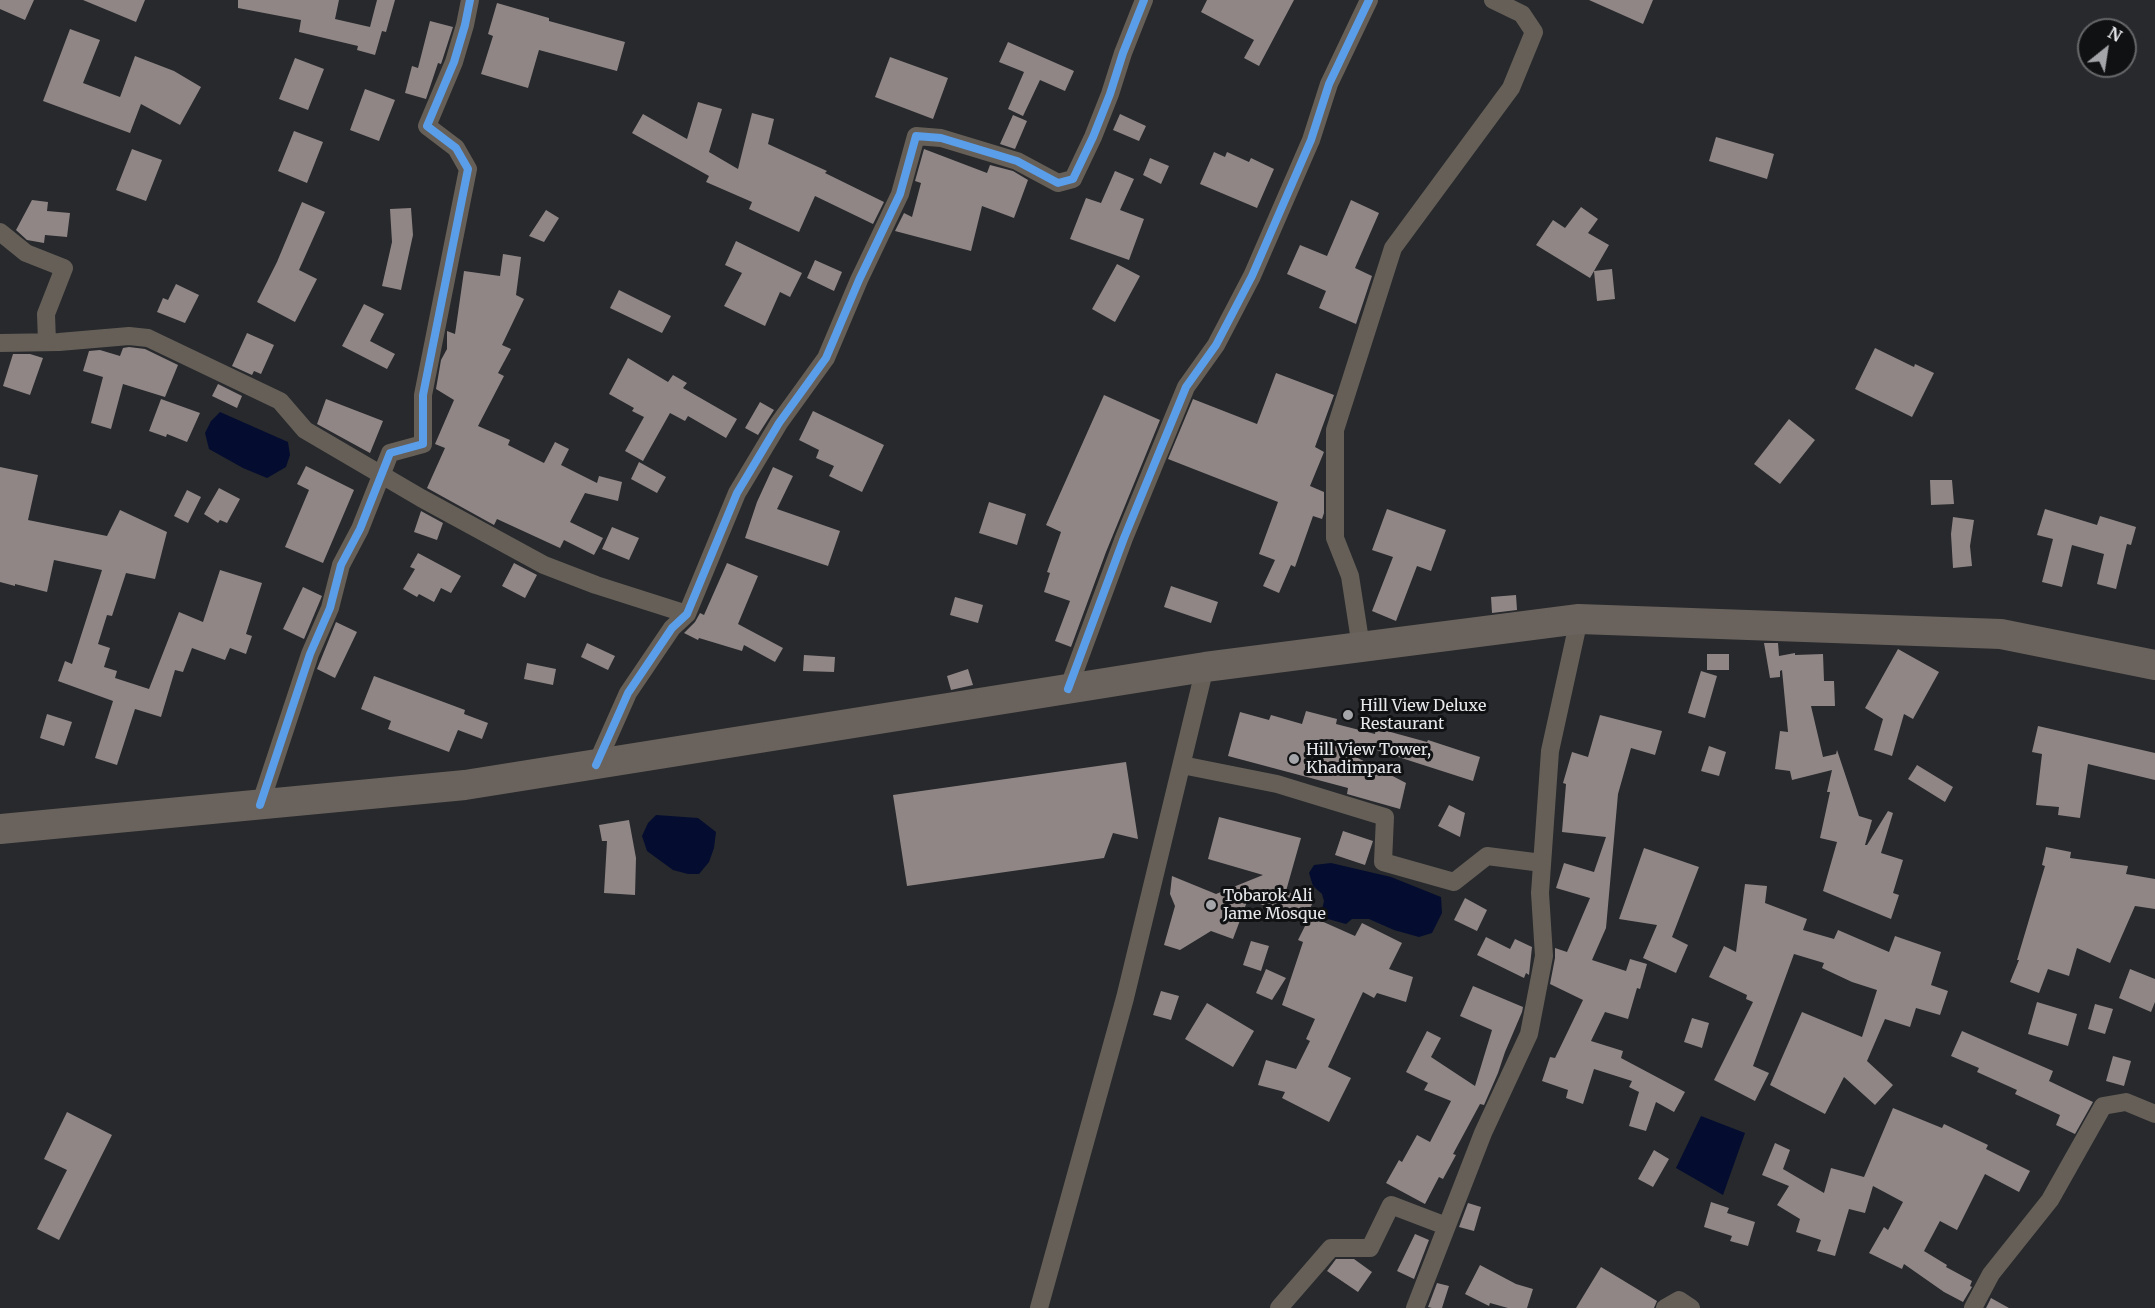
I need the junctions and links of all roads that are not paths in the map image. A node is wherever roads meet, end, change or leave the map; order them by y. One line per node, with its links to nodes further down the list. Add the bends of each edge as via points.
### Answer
1 (470, 0): 8 (street, via 454,62 427,126 456,148 468,169 423,395 423,444 390,453)
2 (1144, 0): 9 (street, via 1106,105 1073,178 1058,183 1017,161 941,138 916,136 900,194 826,358 779,423 737,494)
3 (1369, 0): 14 (street, via 1329,84 1311,140 1251,276 1216,345 1186,387)
4 (1493, 0): 11 (street, via 1522,14 1534,32 1511,88 1393,248 1335,430 1335,537 1350,576)
5 (0, 232): 6 (street, via 26,253 64,268 46,314)
6 (47, 342): 7 (street); 8 (street, via 148,338 280,401 305,430)
7 (0, 343)
8 (382, 474): 9 (street, via 544,565); 17 (street, via 341,565 330,608 310,654)
9 (687, 614): 15 (street, via 672,628 628,693)
10 (1578, 619): 11 (highway); 12 (highway, via 2001,634); 19 (street, via 1550,752)
11 (1360, 647): 13 (highway)
12 (2155, 665)
13 (1205, 667): 14 (highway); 16 (street)
14 (1068, 689): 15 (highway)
15 (596, 765): 17 (highway, via 465,785)
16 (1182, 765): 19 (street, via 1277,784 1385,817 1383,862 1454,882 1487,856); 22 (street, via 1125,998)
17 (260, 805): 18 (highway)
18 (0, 829)
19 (1542, 862): 21 (street, via 1544,956 1529,1034 1483,1132)
20 (2155, 1114): 27 (street, via 2126,1102 2103,1106 2050,1200 1991,1274)
21 (1446, 1226): 23 (street, via 1391,1205 1370,1248 1330,1248); 24 (street)
22 (1039, 1308)
23 (1279, 1308)
24 (1415, 1308)
25 (1665, 1308): 26 (street, via 1679,1300)
26 (1691, 1308)
27 (1973, 1308)

